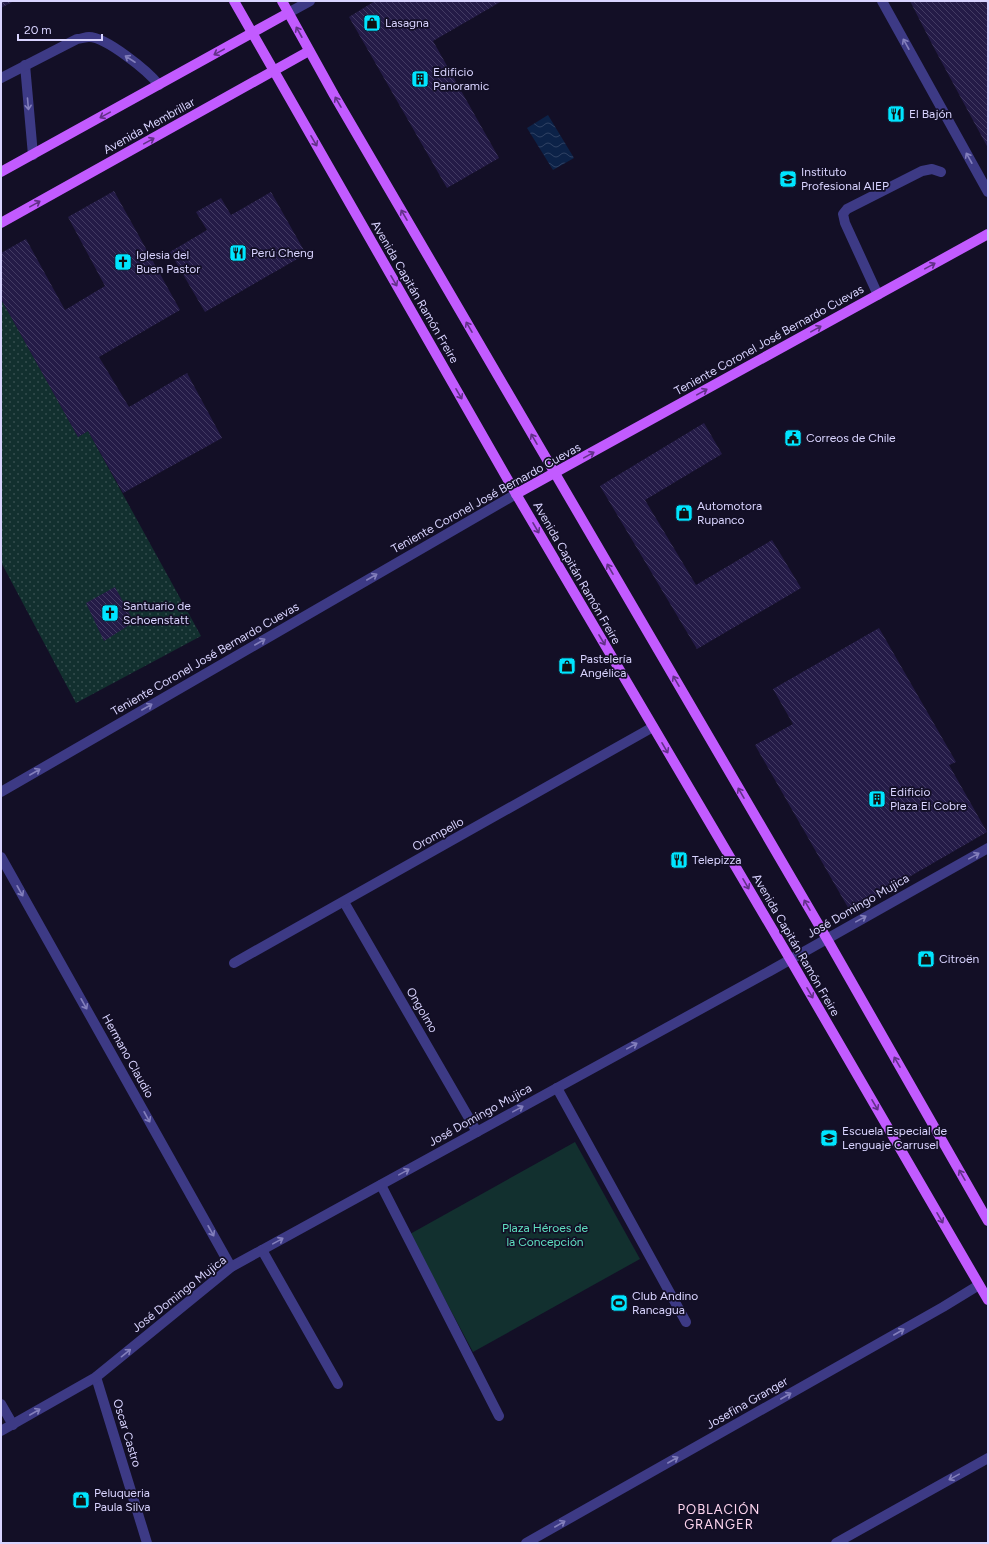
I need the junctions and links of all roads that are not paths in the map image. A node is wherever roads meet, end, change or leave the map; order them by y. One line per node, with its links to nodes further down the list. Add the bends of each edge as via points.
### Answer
1 (234, 1): 6 (main road, Avenida Capitán Ramón Freire)
2 (282, 1): 5 (main road)
3 (310, 1): 5 (street)
4 (882, 1): 15 (street, one-way to 4)
5 (288, 13): 6 (main road); 7 (main road, one-way to 5)
6 (253, 33): 9 (main road, Avenida Capitán Ramón Freire); 11 (main road, one-way to 11)
7 (309, 51): 9 (main road, Avenida Membrillar); 19 (main road, one-way to 7)
8 (25, 66): 10 (street); 11 (street, one-way to 8, via 136,63 103,41 90,37 77,39); 12 (street, one-way to 12)
9 (274, 71): 16 (main road, Avenida Membrillar, one-way to 9); 20 (main road, Avenida Capitán Ramón Freire, one-way to 20)
10 (1, 78)
11 (159, 85): 12 (main road, one-way to 12)
12 (33, 155): 13 (main road)
13 (1, 172)
14 (941, 172): 18 (street, via 932,169 922,170 847,209 843,214)
15 (988, 192)
16 (1, 223)
17 (988, 234): 18 (main road, Teniente Coronel José Bernardo Cuevas, one-way to 17)
18 (878, 295): 19 (main road, Teniente Coronel José Bernardo Cuevas, one-way to 18)
19 (554, 473): 20 (main road, Teniente Coronel José Bernardo Cuevas); 26 (main road, one-way to 19)
20 (516, 494): 21 (main road, Avenida Capitán Ramón Freire, one-way to 21); 22 (street, Teniente Coronel José Bernardo Cuevas, one-way to 20)
21 (653, 727): 25 (street, Orompello); 27 (main road, Avenida Capitán Ramón Freire, one-way to 27)
22 (1, 792)
23 (988, 848): 26 (street, José Domingo Mujica, one-way to 23)
24 (1, 857): 34 (street, Hermano Claudio, one-way to 34)
25 (344, 902): 28 (street, Orompello); 30 (street, Ongolmo)
26 (827, 939): 27 (street, José Domingo Mujica); 32 (main road, one-way to 26)
27 (790, 959): 29 (street, José Domingo Mujica, one-way to 27); 35 (main road, Avenida Capitán Ramón Freire, one-way to 35)
28 (234, 963)
29 (557, 1088): 30 (street, José Domingo Mujica, one-way to 29); 37 (street)
30 (477, 1132): 31 (street, José Domingo Mujica, one-way to 30)
31 (381, 1185): 33 (street, José Domingo Mujica, one-way to 31); 41 (street)
32 (988, 1221)
33 (262, 1250): 34 (street, José Domingo Mujica); 39 (street)
34 (231, 1267): 38 (street, José Domingo Mujica, one-way to 34)
35 (979, 1284): 36 (main road, Avenida Capitán Ramón Freire); 46 (street, Josefina Granger, one-way to 35, via 943,1307)
36 (988, 1300)
37 (686, 1322)
38 (96, 1377): 42 (street, José Domingo Mujica, one-way to 38); 45 (street, Oscar Castro)
39 (338, 1384)
40 (1, 1404): 42 (street)
41 (499, 1416)
42 (13, 1424): 43 (street, José Domingo Mujica)
43 (1, 1431)
44 (988, 1458): 47 (street, one-way to 47)
45 (147, 1543)
46 (526, 1543)
47 (836, 1543)

